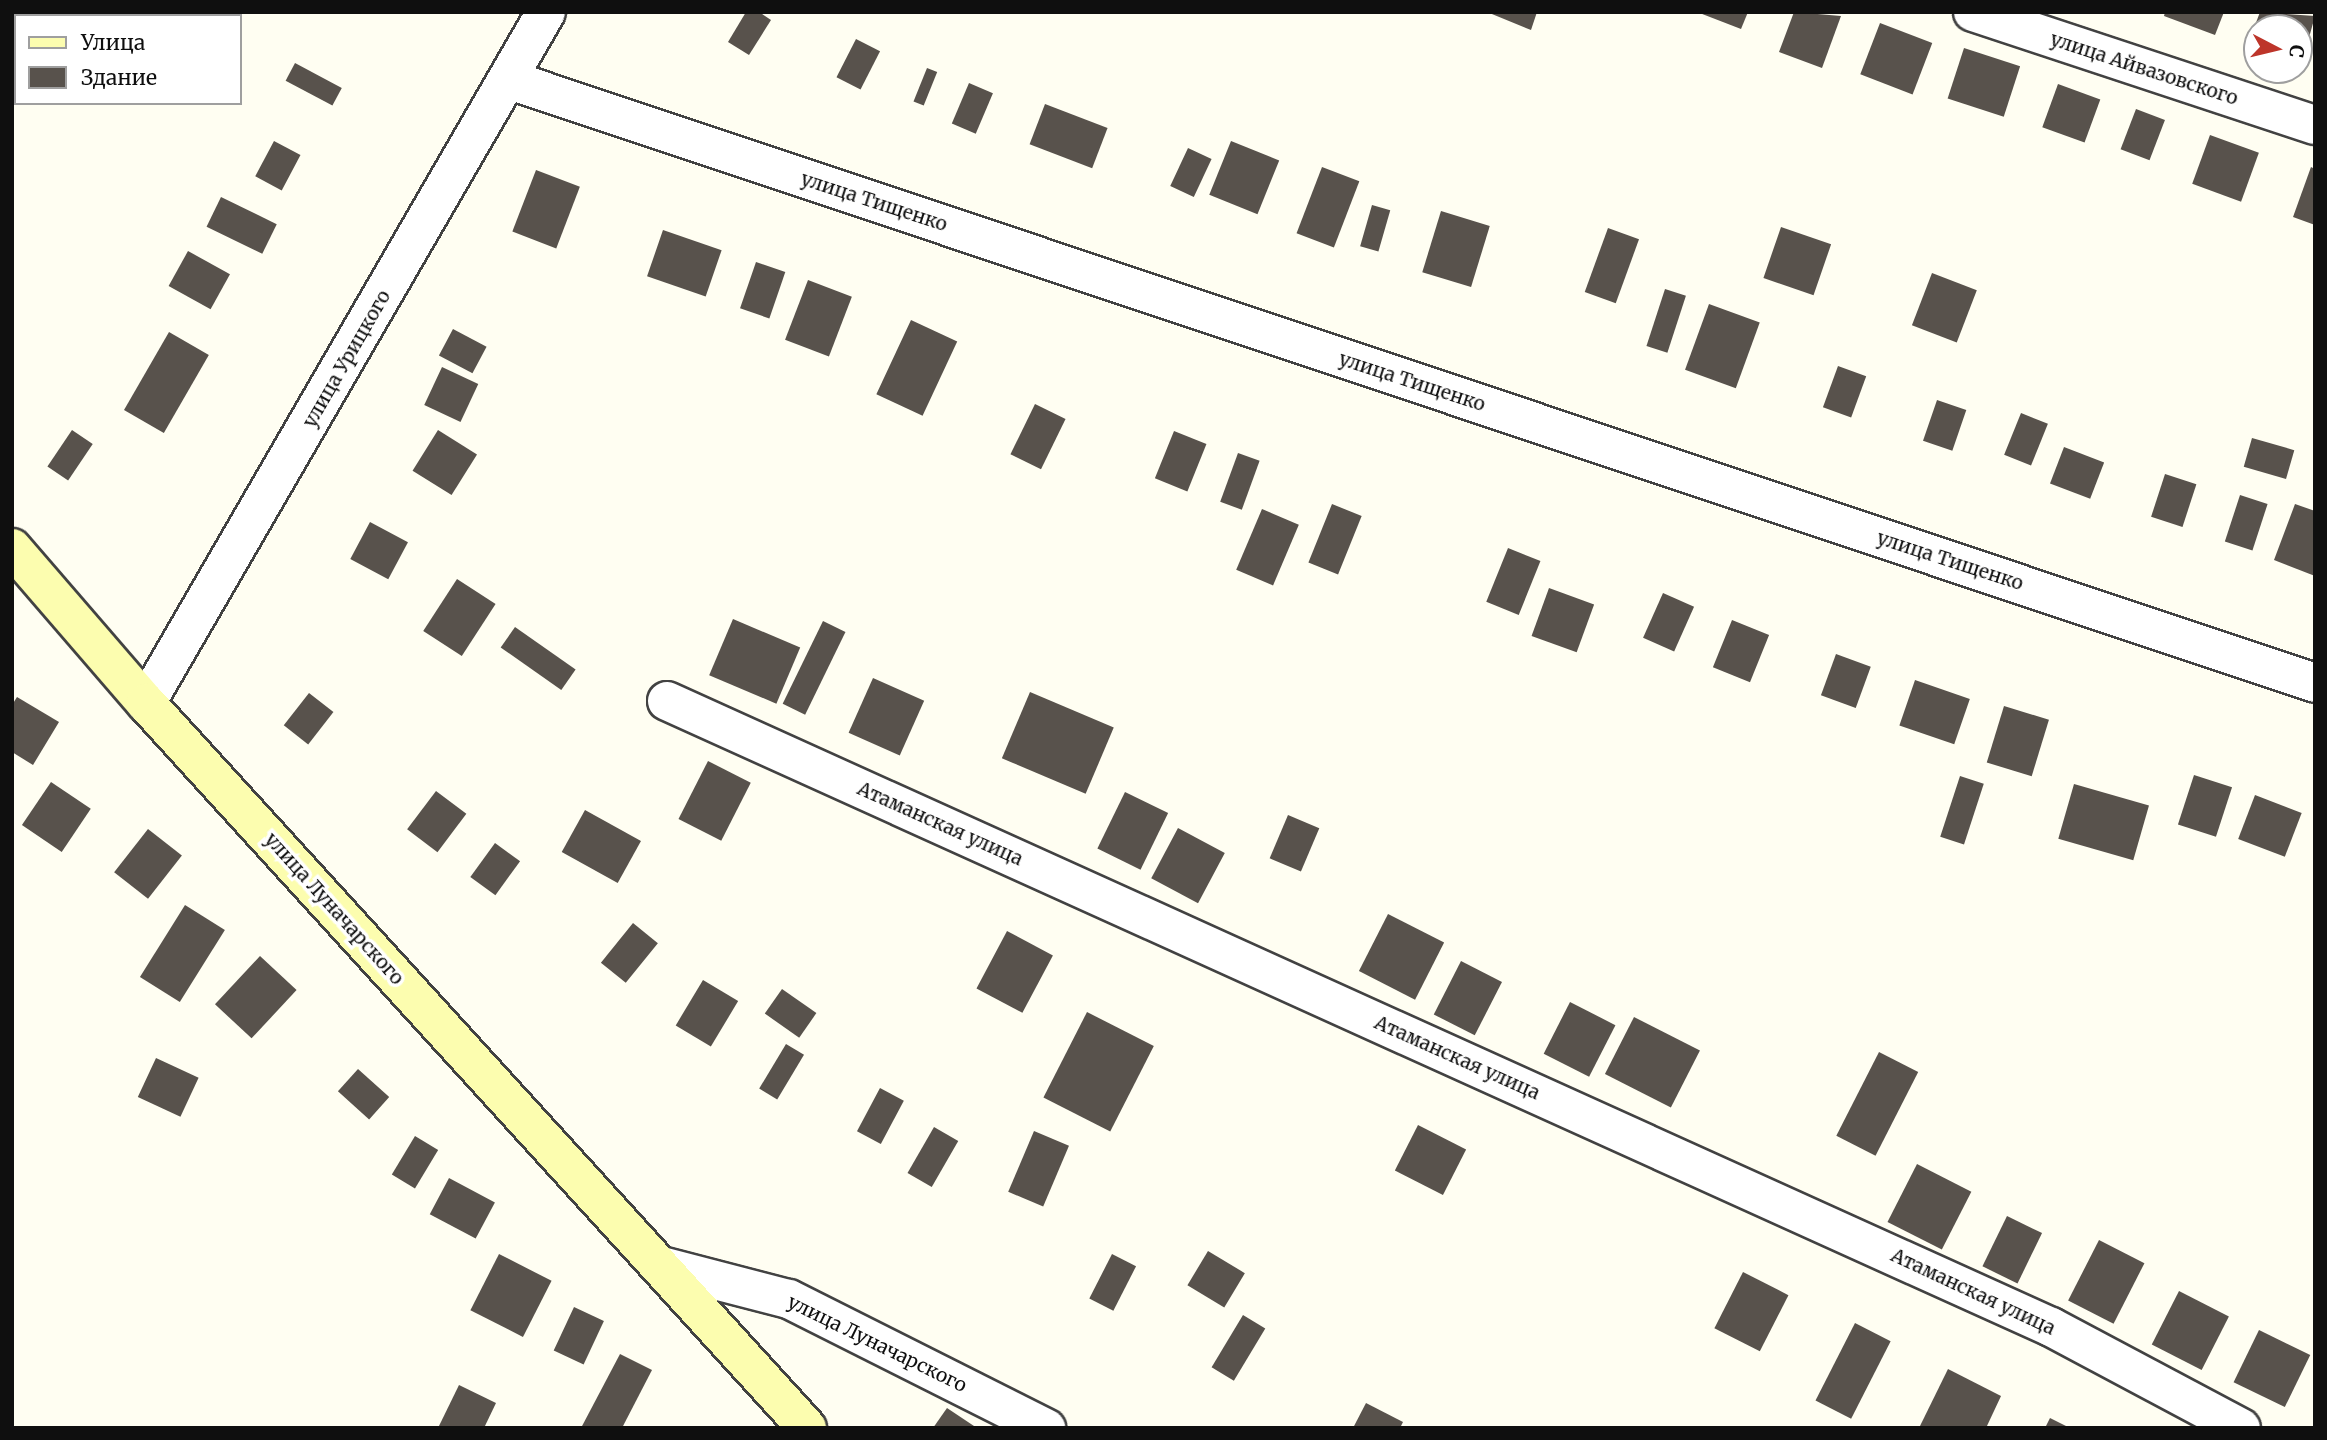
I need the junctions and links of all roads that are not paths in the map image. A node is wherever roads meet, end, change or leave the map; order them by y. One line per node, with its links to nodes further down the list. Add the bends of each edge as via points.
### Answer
1 (545, 12): 3 (street, улица Урицкого)
2 (1973, 12): 4 (street, улица Айвазовского)
3 (510, 80): 6 (street, улица Тищенко); 8 (street, улица Урицкого)
4 (2315, 125)
5 (12, 548): 8 (main road, улица Луначарского)
6 (2315, 683)
7 (667, 701): 12 (street, Атаманская улица, via 2051,1327)
8 (146, 703): 9 (main road, улица Луначарского)
9 (661, 1266): 10 (main road, улица Луначарского); 11 (street, улица Луначарского, via 789,1299)
10 (807, 1428)
11 (1046, 1428)
12 (2241, 1428)

